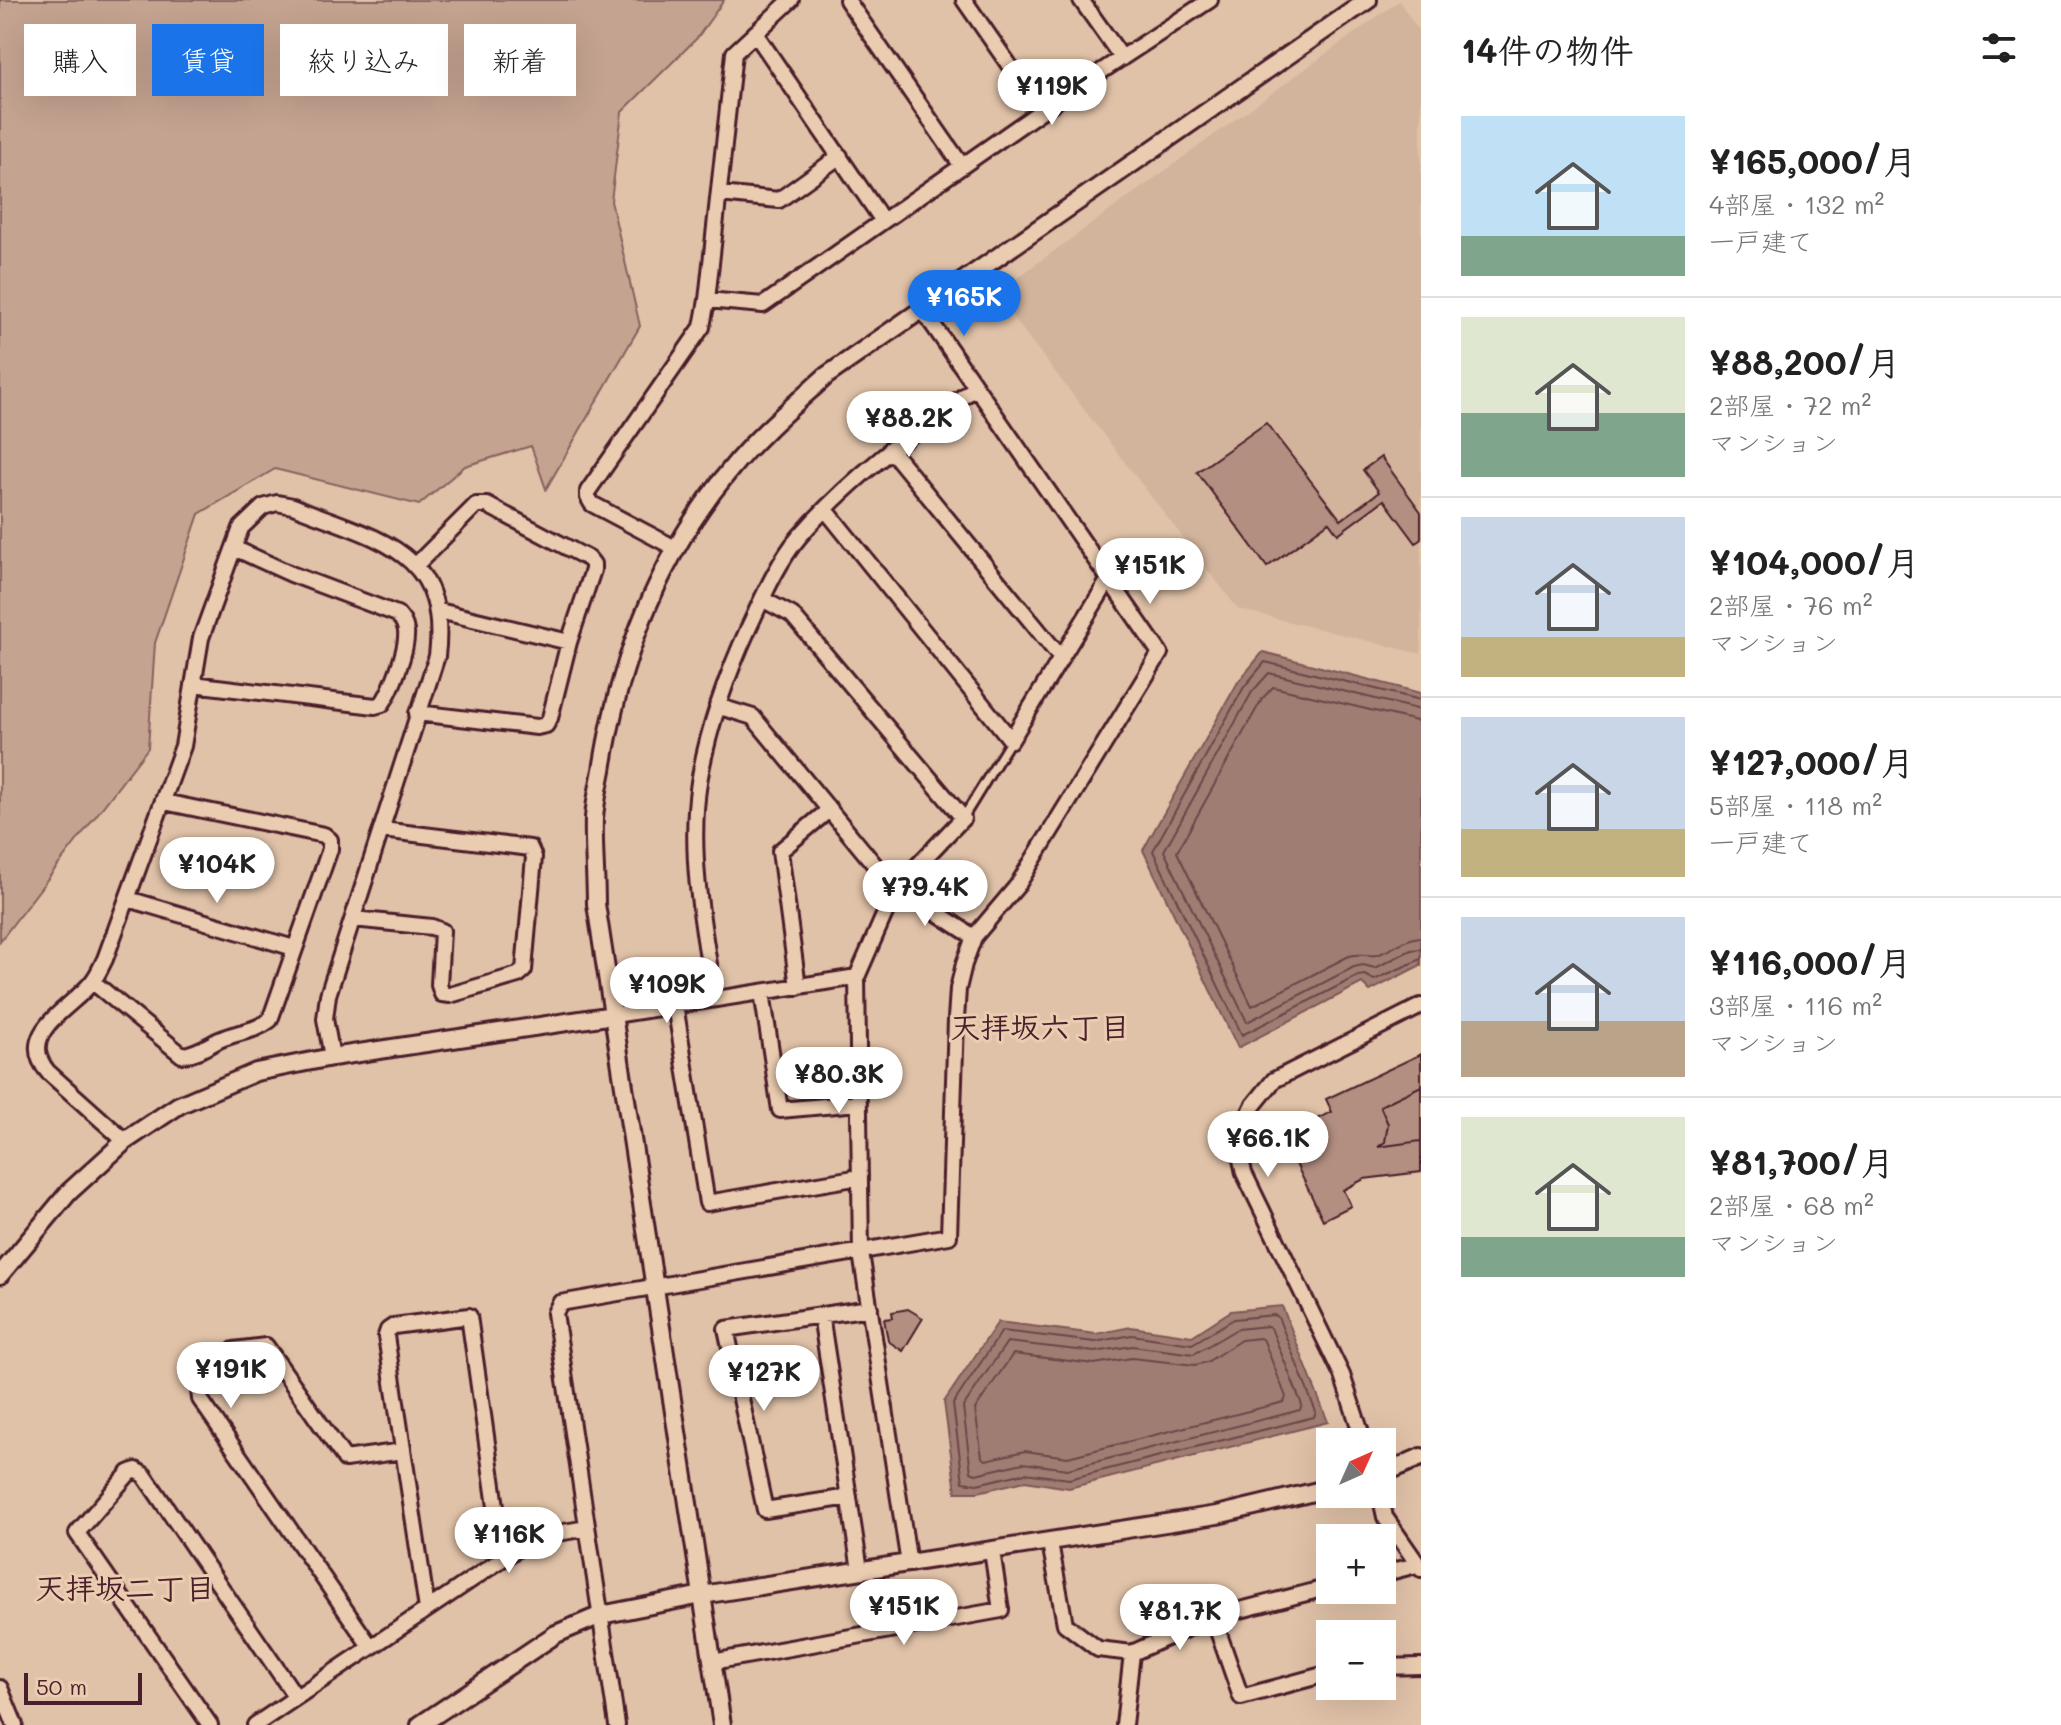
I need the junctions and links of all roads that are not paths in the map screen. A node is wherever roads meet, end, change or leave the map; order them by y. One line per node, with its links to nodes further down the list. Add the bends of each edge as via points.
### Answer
1 (791, 0): 7 (street)
2 (847, 0): 11 (street)
3 (964, 0): 9 (street)
4 (1081, 0): 8 (street)
5 (1368, 0): 15 (street)
6 (1200, 3): 8 (street)
7 (755, 33): 10 (street); 12 (street, via 734,53)
8 (1122, 58): 9 (street)
9 (1041, 111): 11 (street)
10 (840, 156): 12 (street, via 779,200); 13 (street)
11 (962, 166): 13 (street)
12 (720, 194): 14 (street)
13 (883, 221): 14 (street, via 763,305)
14 (707, 300): 20 (street, via 702,327 588,491 592,504)
15 (922, 309): 16 (street); 20 (street, via 826,376 760,436)
16 (975, 388): 17 (street); 22 (street)
17 (890, 449): 18 (street); 26 (street)
18 (826, 510): 23 (street, via 798,539); 30 (street)
19 (234, 548): 21 (street, via 253,515 277,503 394,547); 27 (street, via 201,638); 27 (street, via 397,614 406,642 388,696 375,706)
20 (675, 548): 47 (street, via 630,648 610,713 594,818 596,904)
21 (416, 565): 24 (street); 25 (street, via 476,505 487,505 593,564)
22 (1108, 581): 26 (street); 38 (street, via 1160,653 1017,886)
23 (762, 599): 28 (street); 33 (street, via 792,615)
24 (439, 611): 25 (street); 29 (street, via 437,656)
25 (569, 642): 29 (street, via 546,725)
26 (1061, 658): 30 (street)
27 (193, 684): 31 (street, via 183,746)
28 (717, 706): 32 (street, via 753,717); 44 (street, via 699,783 696,828 701,919)
29 (417, 713): 34 (street)
30 (1011, 740): 33 (lane)
31 (164, 802): 36 (street); 39 (street, via 330,840)
32 (830, 809): 35 (street); 42 (street, via 780,851)
33 (963, 818): 35 (street)
34 (382, 830): 37 (street); 37 (street, via 530,848 534,857 524,970 442,994 442,931)
35 (896, 888): 38 (street); 40 (street)
36 (128, 899): 39 (street); 41 (street)
37 (353, 919): 48 (street, via 328,995 325,1019)
38 (974, 937): 52 (street, via 958,989 949,1236)
39 (294, 948): 41 (street, via 270,1020 191,1055 182,1055)
40 (857, 977): 42 (street); 49 (street)
41 (93, 982): 50 (street, via 44,1029 37,1053 48,1072)
42 (798, 987): 43 (street)
43 (762, 992): 44 (street); 49 (street, via 780,1110)
44 (715, 999): 45 (street)
45 (675, 1005): 47 (street); 51 (street, via 707,1203)
46 (1421, 1006): 57 (street, via 1274,1080 1240,1133 1244,1173 1342,1375)
47 (614, 1015): 48 (street); 54 (street)
48 (332, 1057): 50 (street, via 256,1072 179,1105)
49 (858, 1103): 51 (street)
50 (125, 1141): 53 (street, via 69,1192)
51 (860, 1177): 52 (street)
52 (861, 1253): 54 (street); 55 (street)
53 (0, 1275)
54 (655, 1285): 64 (street, via 560,1303 555,1313); 73 (street)
55 (870, 1308): 56 (street); 68 (street)
56 (821, 1315): 62 (street); 62 (street, via 726,1329 765,1510)
57 (1359, 1428)
58 (403, 1451): 67 (street, via 388,1330 469,1316); 74 (street); 77 (street, via 345,1459 266,1346 234,1350 199,1390 200,1399)
59 (1421, 1457): 60 (street)
60 (1396, 1468)
61 (1316, 1491): 65 (street, via 1217,1515)
62 (849, 1497): 70 (street)
63 (1383, 1508): 69 (street)
64 (587, 1528): 67 (street, via 535,1537); 75 (street)
65 (1050, 1543): 66 (street); 78 (street, via 1065,1624 1098,1649)
66 (992, 1551): 68 (street); 79 (street, via 1001,1610)
67 (503, 1556): 74 (street)
68 (909, 1564): 70 (street)
69 (1419, 1567): 71 (street)
70 (860, 1570): 73 (street)
71 (1396, 1571)
72 (1316, 1591): 76 (street)
73 (702, 1595): 75 (street); 79 (street)
74 (427, 1609): 77 (street)
75 (601, 1615): 88 (street, via 556,1634); 89 (street)
76 (1213, 1617): 78 (street); 82 (street, via 1241,1697)
77 (370, 1646): 84 (street)
78 (1132, 1653): 91 (street)
79 (712, 1662): 90 (street)
80 (1421, 1666): 81 (street)
81 (1396, 1667)
82 (1316, 1677)
83 (0, 1688): 85 (street)
84 (296, 1697): 86 (street, via 136,1470 77,1533); 87 (street)
85 (10, 1721)
86 (210, 1725)
87 (255, 1725)
88 (420, 1725)
89 (616, 1725)
90 (722, 1725)
91 (1124, 1725)

